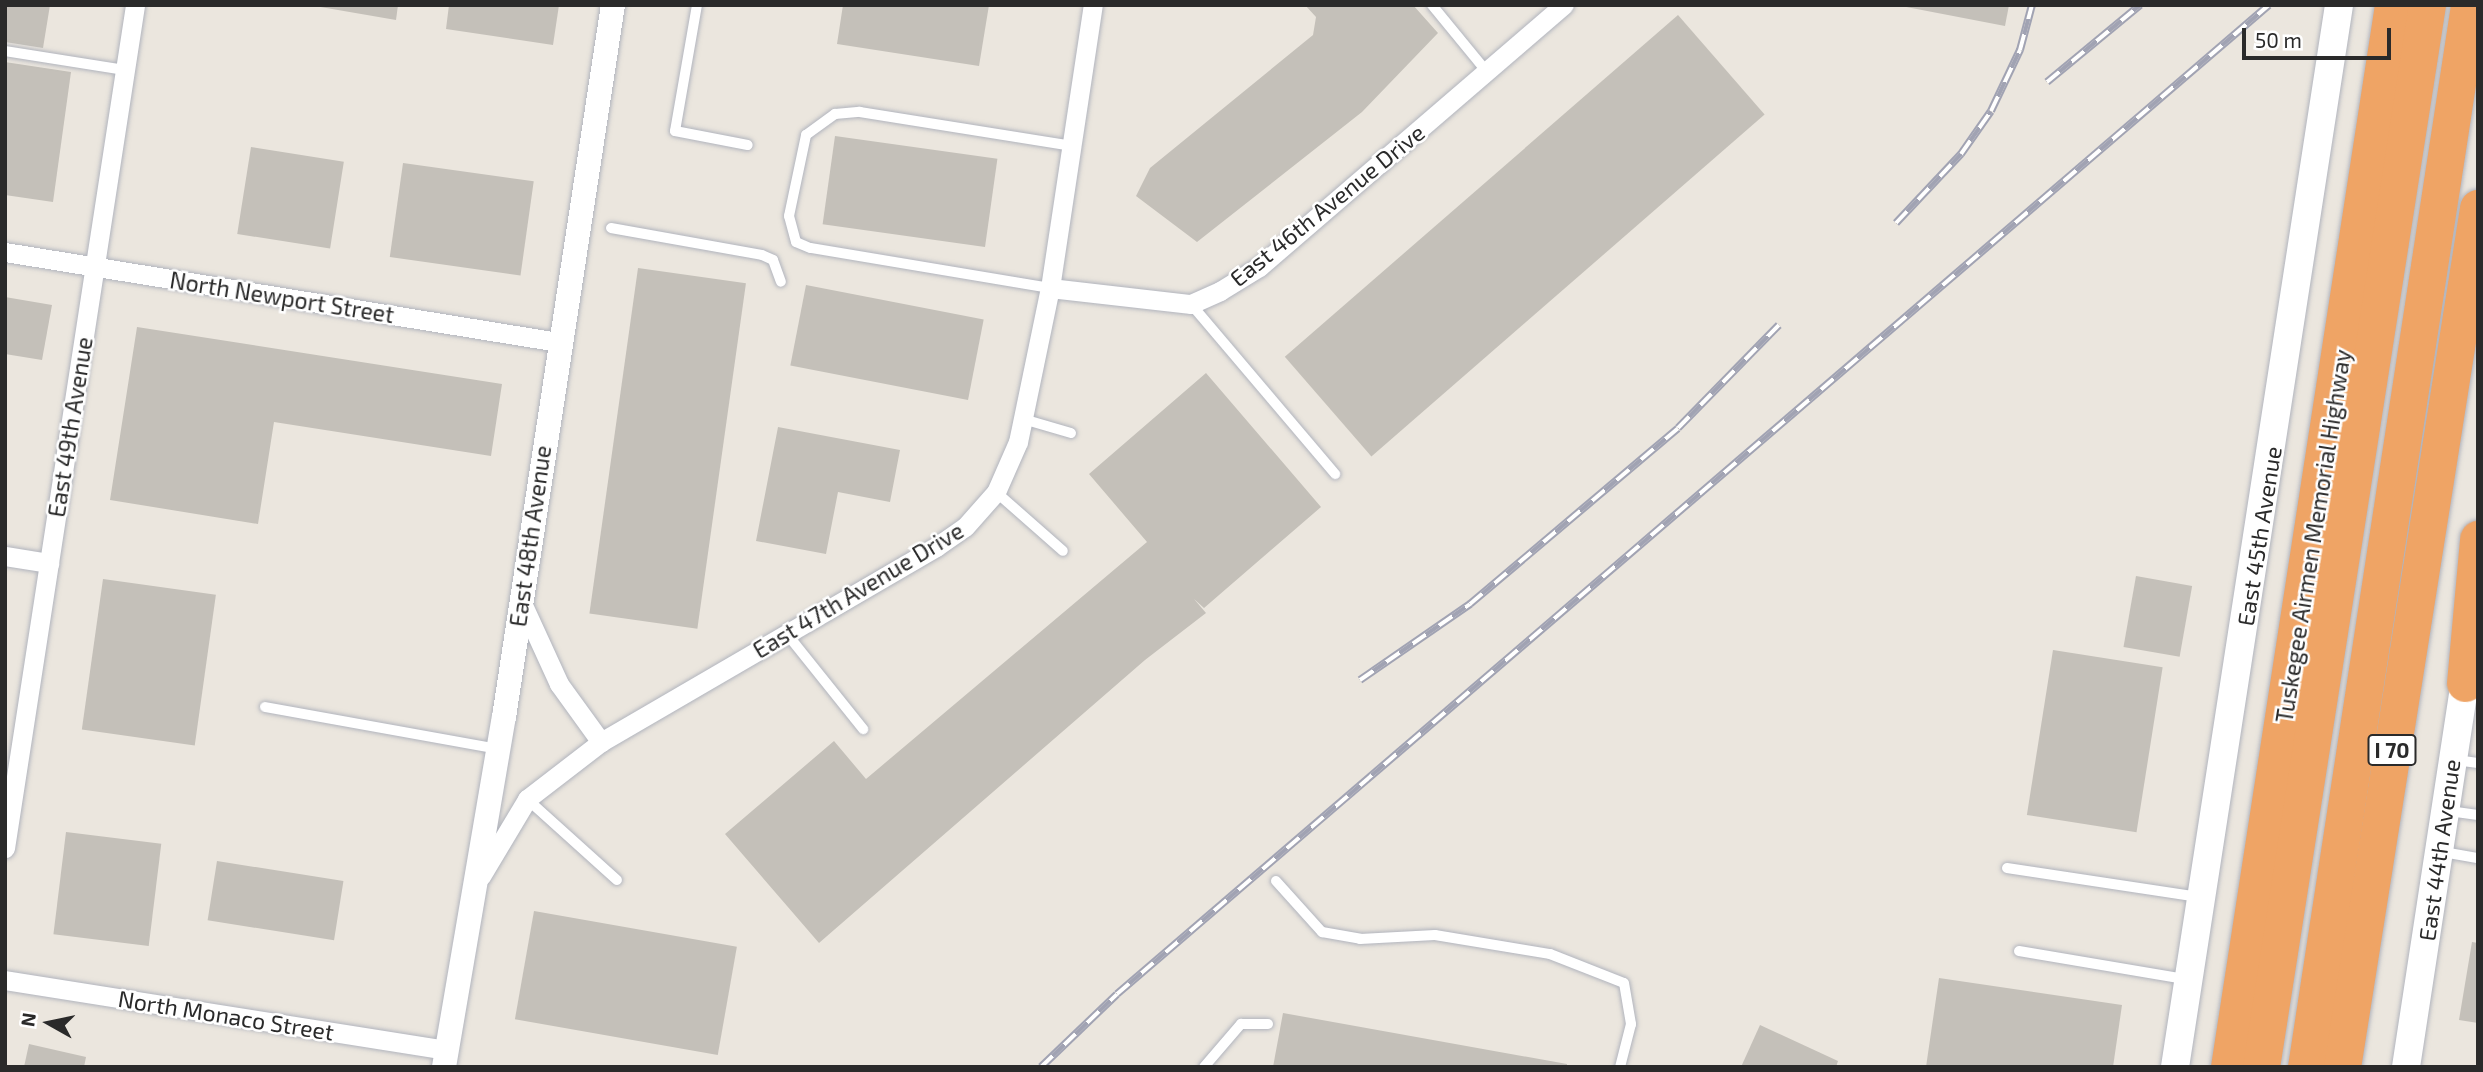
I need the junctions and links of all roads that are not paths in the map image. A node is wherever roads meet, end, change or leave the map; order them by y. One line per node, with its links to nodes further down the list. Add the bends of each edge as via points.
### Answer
1 (135, 5): 12 (street, East 49th Avenue)
2 (613, 5): 24 (street, East 48th Avenue)
3 (697, 5): 14 (lane, via 675,131)
4 (1093, 5): 15 (street, East 47th Avenue Drive)
5 (1432, 5): 13 (lane)
6 (1564, 5): 13 (street, East 46th Avenue Drive)
7 (2339, 5): 53 (main road, East 45th Avenue)
8 (2393, 5): 62 (highway, Tuskegee Airmen Memorial Highway)
9 (2427, 5): 63 (highway)
10 (2469, 5): 64 (highway)
11 (5, 51): 12 (lane)
12 (125, 70): 19 (street, East 49th Avenue)
13 (1487, 72): 23 (street, East 46th Avenue Drive, via 1259,267)
14 (748, 145)
15 (1072, 146): 21 (street, East 47th Avenue Drive); 21 (lane, via 860,112 835,114 806,135 789,216 796,242 810,248)
16 (2478, 208): 27 (highway, I 70)
17 (611, 228): 20 (lane, via 762,254 780,270)
18 (5, 252): 19 (street, North Newport Street)
19 (95, 267): 24 (street, North Newport Street); 33 (street, East 49th Avenue)
20 (781, 282)
21 (1051, 288): 23 (street); 25 (street, East 47th Avenue Drive)
22 (2478, 295): 27 (highway)
23 (1191, 304): 28 (lane)
24 (558, 342): 34 (street, East 48th Avenue)
25 (1023, 419): 26 (lane); 29 (street, East 47th Avenue Drive)
26 (1071, 433)
27 (2441, 434): 65 (highway, I 70)
28 (1335, 474)
29 (996, 492): 31 (lane); 35 (street, East 47th Avenue Drive, via 965,527 936,547)
30 (2478, 539): 37 (highway)
31 (1062, 551)
32 (5, 556): 33 (street)
33 (49, 563): 46 (street, East 49th Avenue)
34 (521, 601): 40 (street, via 559,684); 41 (street, East 48th Avenue)
35 (787, 634): 39 (lane); 40 (street, East 47th Avenue Drive)
36 (2478, 634): 37 (street, East 44th Avenue)
37 (2465, 683): 42 (main road, East 44th Avenue)
38 (265, 707): 41 (lane)
39 (863, 729)
40 (600, 741): 43 (street, East 47th Avenue Drive)
41 (498, 749): 52 (street, East 48th Avenue)
42 (2465, 761): 44 (main road, East 44th Avenue)
43 (527, 799): 50 (lane); 52 (street, East 47th Avenue Drive)
44 (2445, 810): 45 (lane); 47 (main road, East 44th Avenue)
45 (2478, 815)
46 (5, 848)
47 (2439, 852): 48 (lane); 66 (main road, East 44th Avenue)
48 (2478, 858)
49 (2007, 868): 53 (lane)
50 (617, 880)
51 (1276, 881): 60 (lane, via 1322,932 1360,939 1435,936 1550,954 1624,983 1631,1024)
52 (472, 893): 58 (street, East 48th Avenue)
53 (2203, 898): 56 (main road, East 45th Avenue)
54 (2019, 951): 56 (lane)
55 (5, 980): 58 (street, North Monaco Street)
56 (2189, 980): 61 (main road, East 45th Avenue)
57 (1268, 1024): 59 (lane, via 1241,1024)
58 (445, 1058)
59 (1204, 1067)
60 (1620, 1067)
61 (2175, 1067)
62 (2230, 1067)
63 (2261, 1067)
64 (2306, 1067)
65 (2342, 1067)
66 (2406, 1067)

